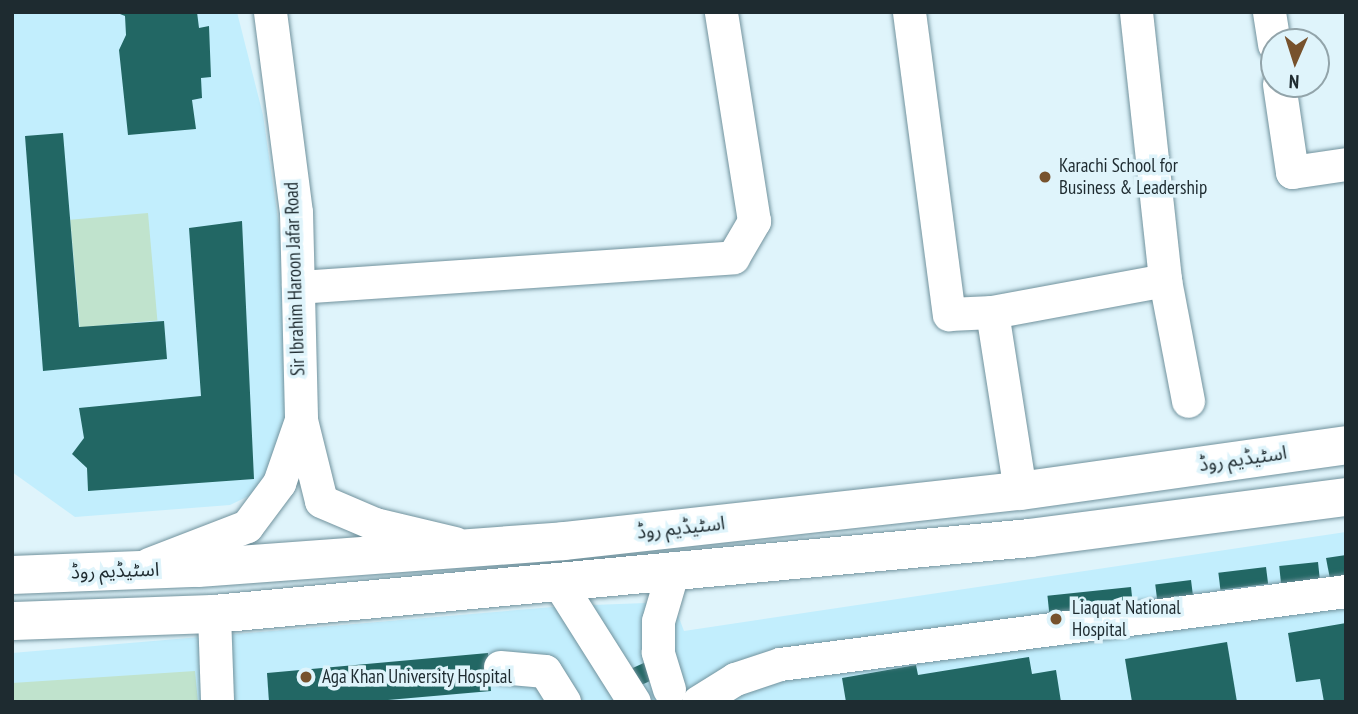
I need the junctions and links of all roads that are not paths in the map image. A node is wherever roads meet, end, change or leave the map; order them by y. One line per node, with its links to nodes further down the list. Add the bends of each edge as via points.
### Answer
1 (270, 12): 8 (street, Sir Ibrahim Haroon Jafar Road, via 296,212)
2 (721, 12): 8 (street, via 754,221 733,257)
3 (909, 12): 9 (street, via 949,314)
4 (1136, 12): 7 (street)
5 (1281, 98): 6 (street, via 1292,172)
6 (1346, 164)
7 (1165, 280): 9 (street); 10 (street)
8 (298, 287): 11 (street, Sir Ibrahim Haroon Jafar Road)
9 (992, 312): 13 (street)
10 (1188, 401)
11 (301, 420): 16 (street, via 321,501 375,524); 18 (street, via 279,483 247,526)
12 (1346, 445): 13 (main road, اسٹیڈیم روڈ)
13 (1020, 491): 15 (main road); 16 (main road, اسٹیڈیم روڈ)
14 (1346, 497): 15 (main road, اسٹیڈیم روڈ)
15 (1030, 538): 17 (main road, اسٹیڈیم روڈ)
16 (473, 547): 18 (main road, اسٹیڈیم روڈ)
17 (673, 570): 20 (main road, اسٹیڈیم روڈ); 25 (street, via 658,621 658,652)
18 (129, 571): 19 (main road, اسٹیڈیم روڈ)
19 (12, 575)
20 (557, 580): 22 (main road, اسٹیڈیم روڈ); 28 (street)
21 (1346, 591): 25 (street, via 780,664)
22 (214, 614): 23 (main road, اسٹیڈیم روڈ); 26 (street)
23 (12, 621)
24 (500, 667): 27 (street, via 545,671)
25 (675, 699)
26 (217, 702)
27 (564, 702)
28 (634, 702)

